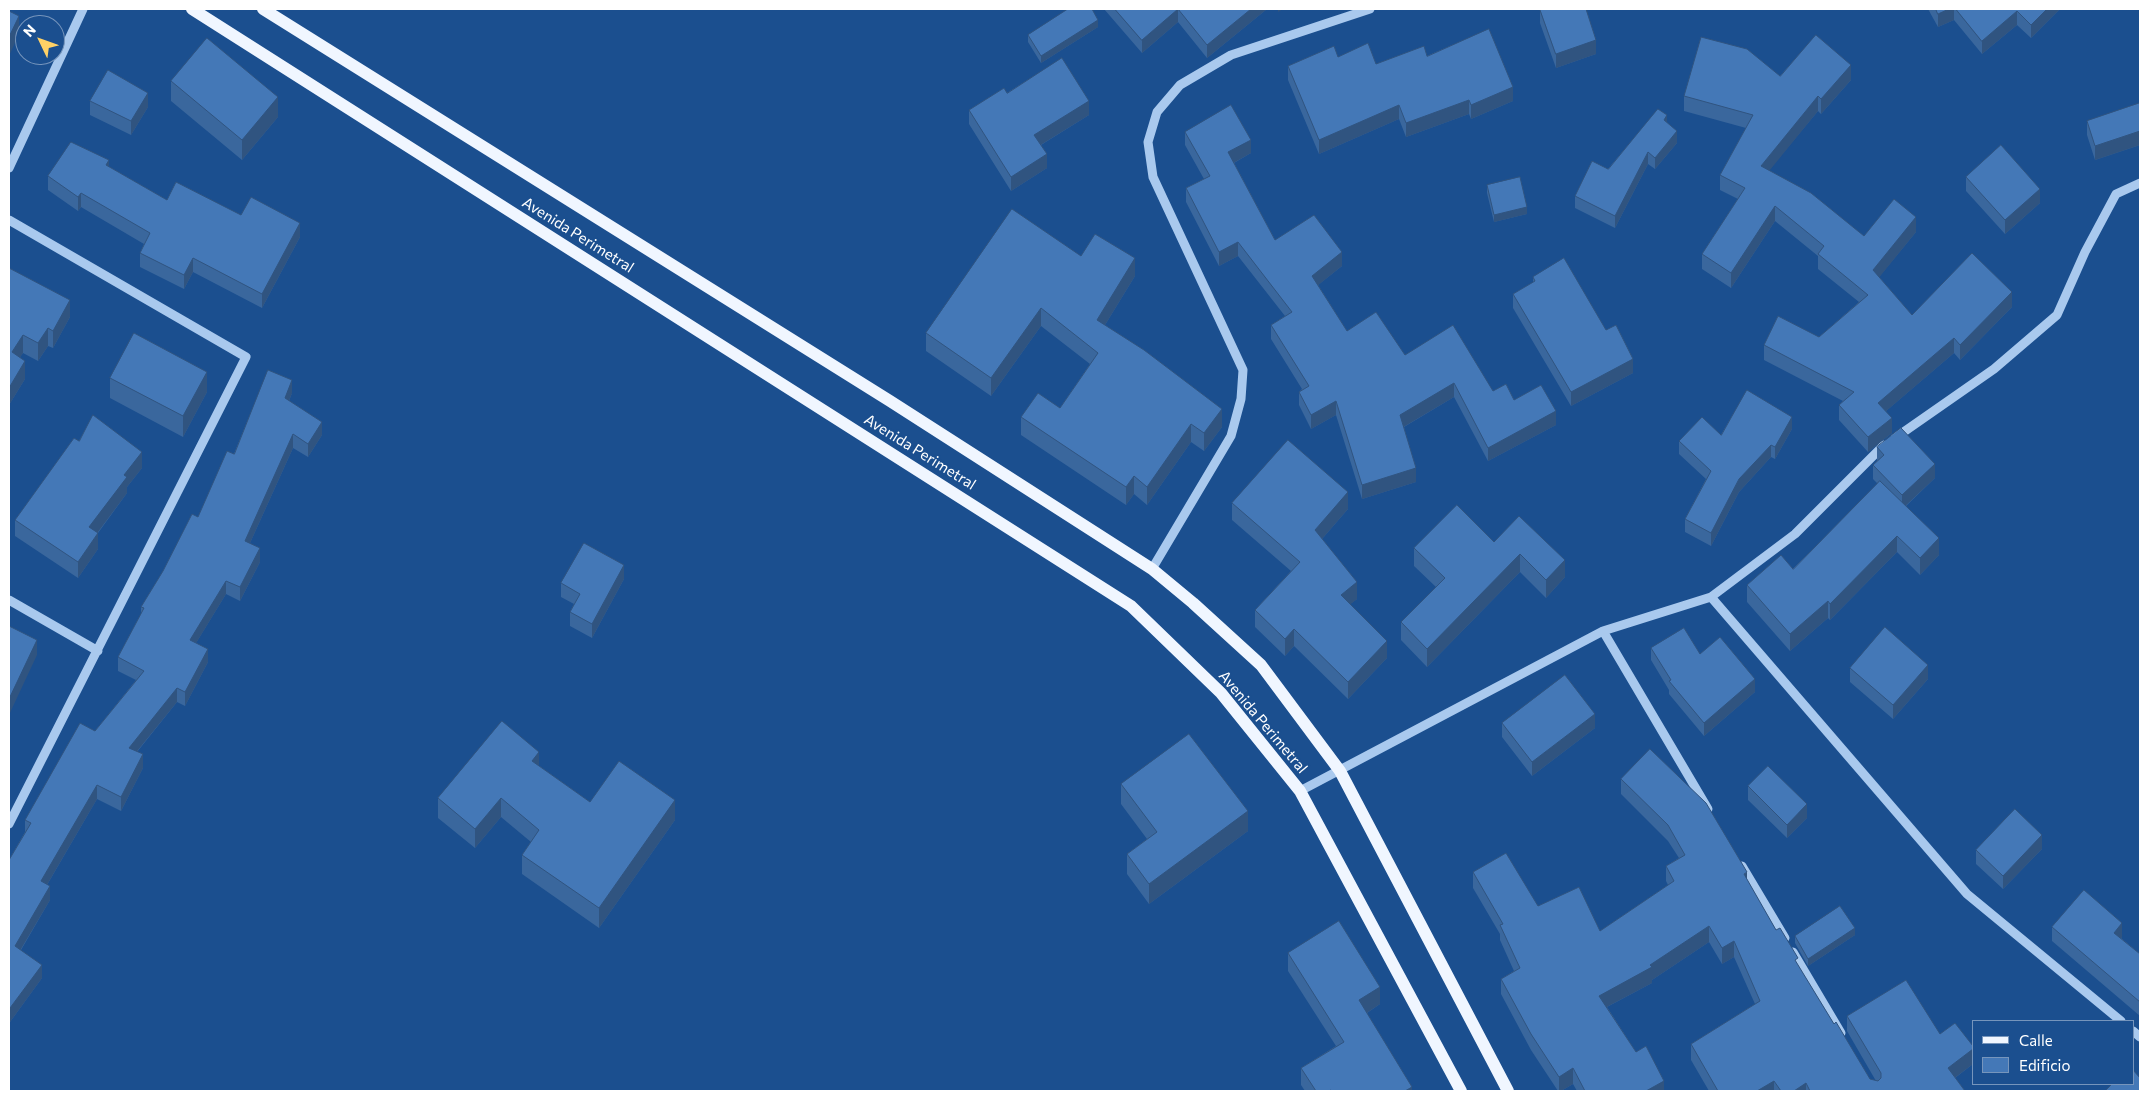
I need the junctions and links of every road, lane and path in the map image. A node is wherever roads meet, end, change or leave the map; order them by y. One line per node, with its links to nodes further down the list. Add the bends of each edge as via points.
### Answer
1 (83, 9): 5 (street)
2 (192, 9): 14 (main road, Avenida Perimetral, via 1131,606 1221,693)
3 (263, 9): 8 (main road, Avenida Perimetral, via 890,401)
4 (1370, 9): 8 (street, via 1231,55 1180,85 1157,112 1148,142 1153,177 1243,370 1241,399 1231,436)
5 (9, 168)
6 (2140, 183): 9 (street, via 2116,194 2057,315 1994,369 1880,449 1795,534)
7 (9, 220): 12 (street, via 246,356)
8 (1152, 569): 13 (main road, Avenida Perimetral, via 1261,665)
9 (1711, 598): 11 (street); 18 (street, via 1967,894)
10 (9, 600): 12 (street)
11 (1603, 631): 13 (street); 15 (street)
12 (98, 651): 16 (street)
13 (1340, 771): 14 (street); 21 (main road, Avenida Perimetral)
14 (1300, 791): 20 (main road, Avenida Perimetral)
15 (1714, 818)
16 (9, 824)
17 (1739, 861): 19 (street)
18 (2120, 1020)
19 (1845, 1040)
20 (1461, 1091)
21 (1508, 1091)

